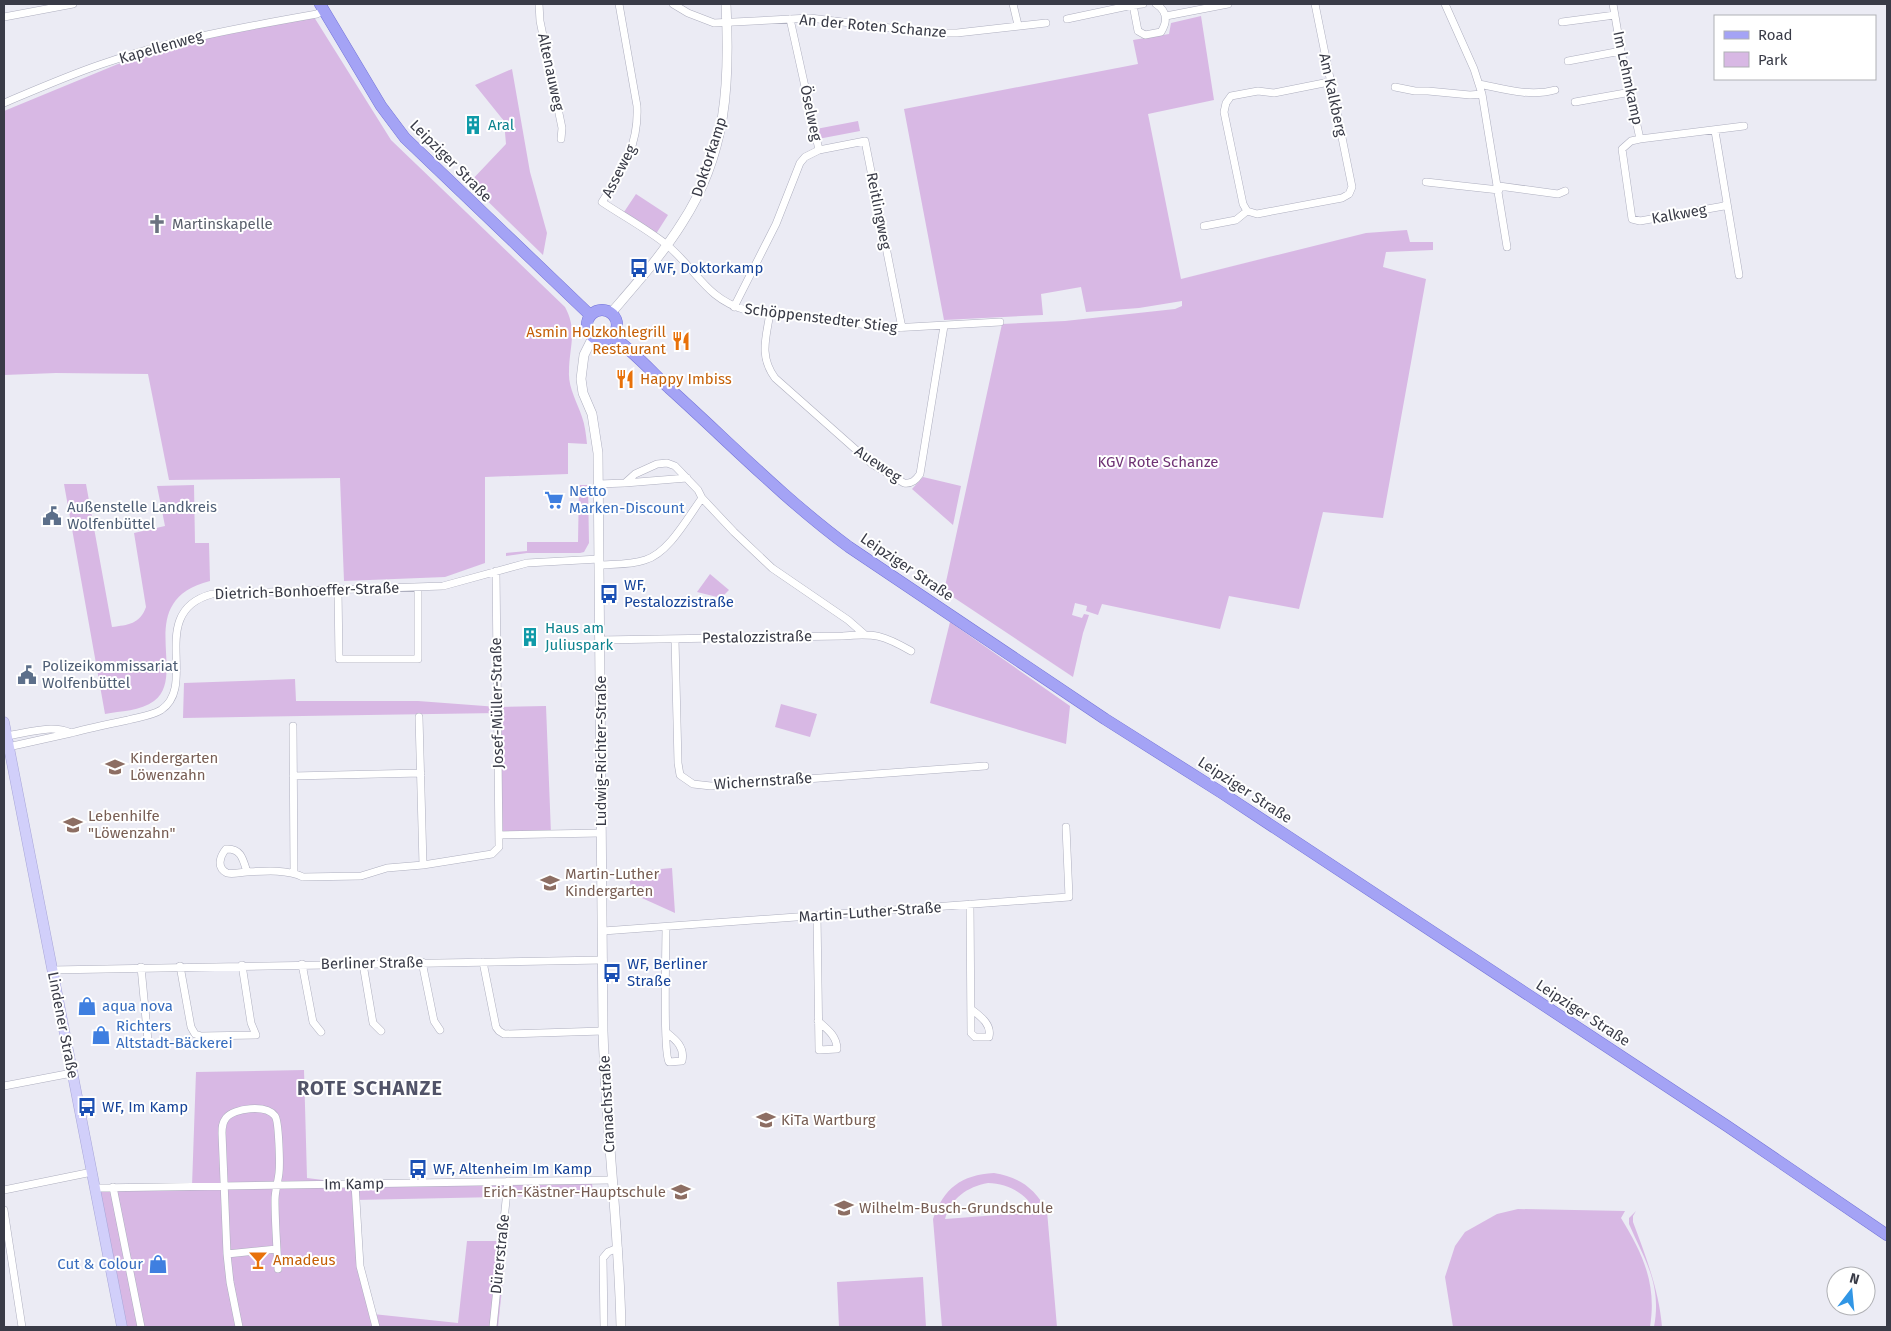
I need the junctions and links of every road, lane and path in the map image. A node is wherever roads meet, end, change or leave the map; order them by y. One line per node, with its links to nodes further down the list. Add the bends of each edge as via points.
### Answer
1 (73, 4): 17 (street)
2 (538, 4): 36 (street, Altenauweg)
3 (619, 4): 45 (street, Asseweg, via 638,121 632,149 602,202)
4 (672, 4): 21 (street, via 703,20)
5 (726, 4): 21 (street, Doktorkamp)
6 (1013, 4): 23 (street)
7 (1143, 4): 13 (street)
8 (1156, 4): 15 (street)
9 (1228, 4): 15 (street)
10 (1314, 4): 26 (street, Am Kalkberg)
11 (1445, 4): 27 (street)
12 (1613, 4): 16 (street, Im Lehmkamp)
13 (1133, 5): 15 (street, via 1138,31 1145,35 1161,32); 19 (street)
14 (321, 7): 33 (street, Kapellenweg, via 317,14 204,34 120,58); 51 (main road, Leipziger Straße, via 405,138)
15 (1166, 16)
16 (1615, 16): 20 (street); 24 (street, Im Lehmkamp)
17 (4, 17)
18 (790, 19): 21 (street); 23 (street, An der Roten Schanze, via 810,18 931,33 996,30); 38 (street, Öselweg)
19 (1067, 19)
20 (1562, 22)
21 (727, 23): 45 (street, Doktorkamp, via 723,120 702,185)
22 (1046, 23): 23 (street, An der Roten Schanze)
23 (1018, 25)
24 (1621, 52): 25 (street); 30 (street, Im Lehmkamp)
25 (1568, 61)
26 (1329, 82): 43 (street, via 1274,93 1258,91 1231,96 1226,103 1224,112); 43 (street, Am Kalkberg, via 1352,187 1349,194 1258,214)
27 (1479, 84): 29 (street, via 1530,93); 31 (street)
28 (1395, 87): 31 (street, via 1415,92)
29 (1555, 90)
30 (1631, 92): 32 (street); 37 (street, Im Lehmkamp)
31 (1482, 94): 40 (street)
32 (1575, 102)
33 (4, 103)
34 (1744, 126): 35 (street, Im Lehmkamp)
35 (1715, 131): 37 (street, Im Lehmkamp); 42 (street, Kalkweg)
36 (562, 139)
37 (1640, 139): 42 (street, Kalkweg, via 1631,141 1622,149 1632,219 1640,221)
38 (819, 150): 48 (street, Öselweg, via 800,163 776,224); 54 (street, Reitlingweg, via 866,141)
39 (1426, 182): 40 (street)
40 (1499, 188): 41 (street, via 1558,194); 46 (street)
41 (1565, 191)
42 (1727, 203): 47 (street, Kalkweg)
43 (1247, 211): 44 (street, via 1236,220)
44 (1204, 226)
45 (667, 245): 48 (street, Schöppenstedter Stieg, via 709,291); 49 (street, Doktorkamp)
46 (1507, 246)
47 (1739, 275)
48 (734, 307): 50 (street, Schöppenstedter Stieg)
49 (611, 313): 51 (main road, via 600,310); 55 (main road, via 617,324)
50 (770, 313): 53 (street, Aueweg, via 764,354 775,378 872,464 904,483 916,480 920,474); 54 (street, Schöppenstedter Stieg)
51 (590, 315): 56 (main road, via 587,328)
52 (1000, 322): 53 (street, Schöppenstedter Stieg)
53 (944, 326): 54 (street, Schöppenstedter Stieg)
54 (902, 328)
55 (612, 336): 56 (main road, via 603,340); 117 (main road, Leipziger Straße, via 786,498 850,547)
56 (593, 337): 59 (street, Ludwig-Richter-Straße, via 584,355 581,379 592,414)
57 (687, 478): 58 (street); 58 (street, via 667,463 635,474); 60 (street)
58 (625, 483): 59 (street)
59 (598, 484): 61 (street, Ludwig-Richter-Straße)
60 (702, 498): 61 (street, Dietrich-Bonhoeffer-Straße, via 670,542 648,560 636,563); 65 (street, via 772,568)
61 (599, 562): 62 (street, Dietrich-Bonhoeffer-Straße, via 527,563); 67 (street, Ludwig-Richter-Straße)
62 (496, 571): 63 (street, Dietrich-Bonhoeffer-Straße, via 453,585); 80 (street, Josef-Müller-Straße)
63 (418, 587): 64 (street, Dietrich-Bonhoeffer-Straße); 64 (street, via 418,659 340,660)
64 (338, 590): 72 (street, Dietrich-Bonhoeffer-Straße, via 212,594 198,598 180,617 176,631 174,690 162,710)
65 (864, 634): 66 (street, Pestalozzistraße); 68 (street, Pestalozzistraße, via 890,639)
66 (675, 639): 67 (street, Pestalozzistraße); 75 (street, Wichernstraße, via 678,763 680,775 693,784 711,786)
67 (600, 640): 79 (street, Ludwig-Richter-Straße)
68 (911, 651)
69 (419, 717): 76 (street)
70 (4, 722): 73 (main road, Lindener Straße)
71 (293, 726): 77 (street)
72 (72, 733): 73 (street, Dietrich-Bonhoeffer-Straße, via 53,728); 74 (street, Dietrich-Bonhoeffer-Straße)
73 (6, 736): 74 (main road, Lindener Straße)
74 (8, 747): 96 (main road, Lindener Straße)
75 (985, 766)
76 (421, 773): 77 (street); 81 (street)
77 (293, 776): 83 (street)
78 (1066, 827): 84 (street, Martin-Luther-Straße, via 1069,897)
79 (601, 833): 80 (street); 87 (street, Ludwig-Richter-Straße)
80 (499, 835): 81 (street, Josef-Müller-Straße, via 499,847 492,854)
81 (423, 865): 83 (street, Josef-Müller-Straße, via 387,868 361,876 303,876)
82 (247, 872): 83 (street, Josef-Müller-Straße)
83 (294, 872)
84 (970, 904): 85 (street, Martin-Luther-Straße); 97 (street)
85 (817, 916): 86 (street, Martin-Luther-Straße); 98 (street)
86 (666, 927): 87 (street, Martin-Luther-Straße); 103 (street)
87 (603, 931): 88 (street, Ludwig-Richter-Straße)
88 (603, 960): 90 (street, Berliner Straße); 101 (street, Cranachstraße)
89 (422, 962): 90 (street, Berliner Straße); 92 (street, Berliner Straße); 99 (street, via 434,1021)
90 (483, 962): 101 (street, via 499,1032)
91 (302, 964): 92 (street, Berliner Straße); 93 (street, Berliner Straße); 102 (street, via 313,1022)
92 (363, 964): 100 (street, via 373,1023)
93 (242, 965): 94 (street, Berliner Straße); 94 (street, via 251,1023 256,1035 195,1034)
94 (180, 966): 95 (street, Berliner Straße)
95 (141, 967): 96 (street, Berliner Straße); 104 (street)
96 (52, 970): 105 (main road, Lindener Straße)
97 (971, 1009)
98 (818, 1021)
99 (440, 1030)
100 (381, 1031)
101 (603, 1031): 108 (street, Cranachstraße)
102 (321, 1032)
103 (666, 1032)
104 (148, 1041)
105 (72, 1073): 106 (street); 107 (main road, Lindener Straße)
106 (4, 1086)
107 (92, 1172): 114 (main road, Lindener Straße); 115 (street)
108 (612, 1180): 109 (street, Im Kamp); 118 (street, Cranachstraße)
109 (508, 1181): 110 (street, Im Kamp); 127 (street, Dürerstraße)
110 (355, 1184): 111 (street, Im Kamp); 126 (street, via 360,1266)
111 (277, 1185): 112 (street, Im Kamp); 112 (street, via 275,1116 255,1109 232,1113 222,1126); 119 (street)
112 (224, 1186): 113 (street, Im Kamp); 120 (street)
113 (113, 1187): 114 (street, Im Kamp); 124 (street)
114 (95, 1188): 123 (main road, Lindener Straße)
115 (4, 1190)
116 (4, 1210): 122 (street)
117 (1887, 1235)
118 (618, 1248): 128 (street, via 603,1258); 129 (street, Cranachstraße)
119 (277, 1249): 120 (street); 121 (street)
120 (227, 1254): 125 (street)
121 (278, 1268)
122 (22, 1327)
123 (122, 1327)
124 (141, 1327)
125 (239, 1327)
126 (376, 1327)
127 (493, 1327)
128 (604, 1327)
129 (621, 1327)

